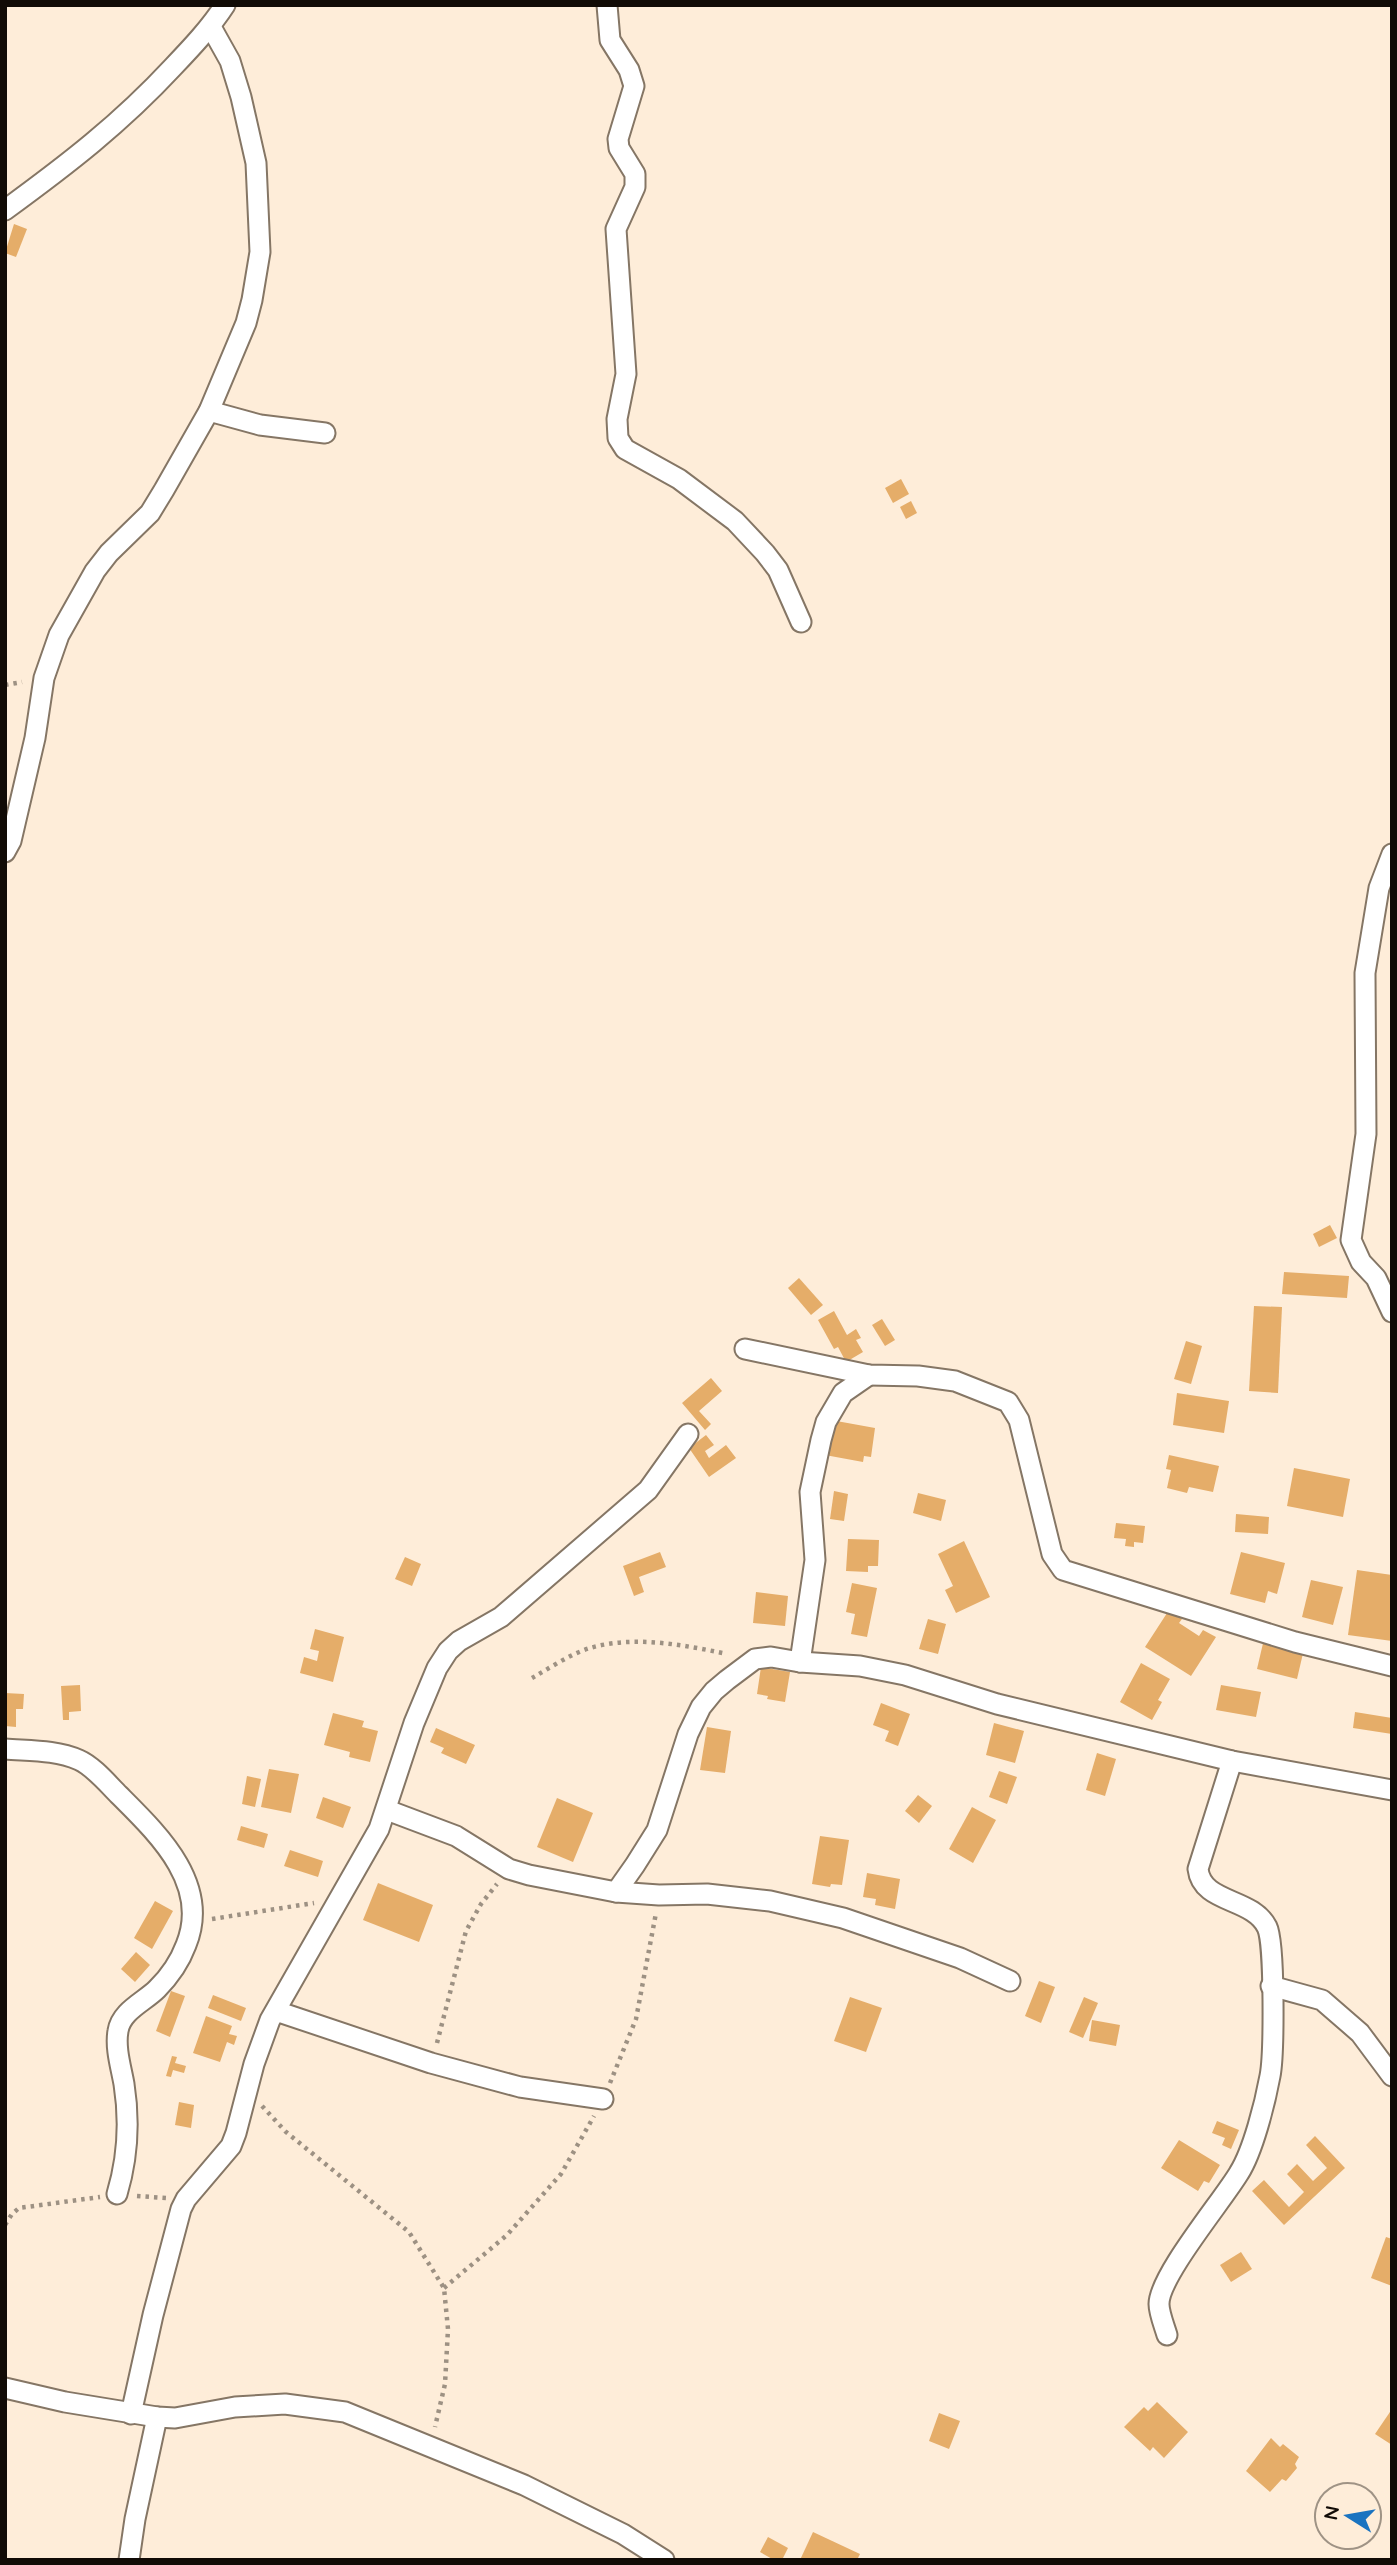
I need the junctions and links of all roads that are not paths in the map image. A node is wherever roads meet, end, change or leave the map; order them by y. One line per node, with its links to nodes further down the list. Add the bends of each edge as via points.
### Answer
1 (225, 5): 3 (street)
2 (607, 5): 7 (street, via 610,40 634,86 618,139 633,170 635,187 616,229 626,374 618,438 625,449 679,479 735,521 778,570)
3 (211, 27): 4 (street, via 136,107 79,157); 5 (street, via 230,61 256,163 260,252 246,323)
4 (5, 210)
5 (209, 411): 6 (street, via 260,425); 8 (street, via 150,513 95,571 59,635 44,678 35,738)
6 (325, 433)
7 (801, 622)
8 (5, 852)
9 (1392, 854): 10 (street, via 1379,888 1365,973 1366,1134 1351,1240)
10 (1392, 1312)
11 (745, 1349): 12 (street)
12 (869, 1375): 14 (street, via 843,1394 821,1440 810,1492 815,1560); 15 (street, via 935,1377 1008,1402 1019,1420 1052,1554 1063,1570 1295,1642)
13 (688, 1434): 19 (street, via 648,1490 511,1609 448,1651 398,1764)
14 (800, 1661): 17 (street, via 905,1675 997,1704); 20 (street, via 755,1660 713,1691 688,1734 657,1830)
15 (1392, 1666)
16 (5, 1749): 26 (street, via 52,1752 81,1761 173,1853 188,1889 194,1923 176,1966 127,2013 118,2029 128,2115 125,2167)
17 (1232, 1761): 18 (street); 22 (street, via 1198,1869 1207,1889 1254,1910 1268,1928)
18 (1392, 1790)
19 (387, 1810): 20 (street, via 456,1836 509,1869); 23 (street)
20 (615, 1892): 21 (street, via 770,1901 844,1918 960,1958)
21 (1010, 1981)
22 (1271, 1986): 24 (street, via 1322,2000 1360,2033); 27 (street, via 1270,2074 1256,2129 1241,2171 1161,2291 1159,2305)
23 (276, 2011): 25 (street, via 431,2063 520,2087); 29 (street, via 264,2033 231,2146 186,2199 176,2226)
24 (1392, 2076)
25 (603, 2099)
26 (117, 2194)
27 (1167, 2335)
28 (5, 2388): 29 (street)
29 (131, 2414): 30 (street)
30 (157, 2417): 31 (street); 32 (street, via 285,2404 345,2412 524,2485 623,2534)
31 (129, 2560)
32 (664, 2560)

